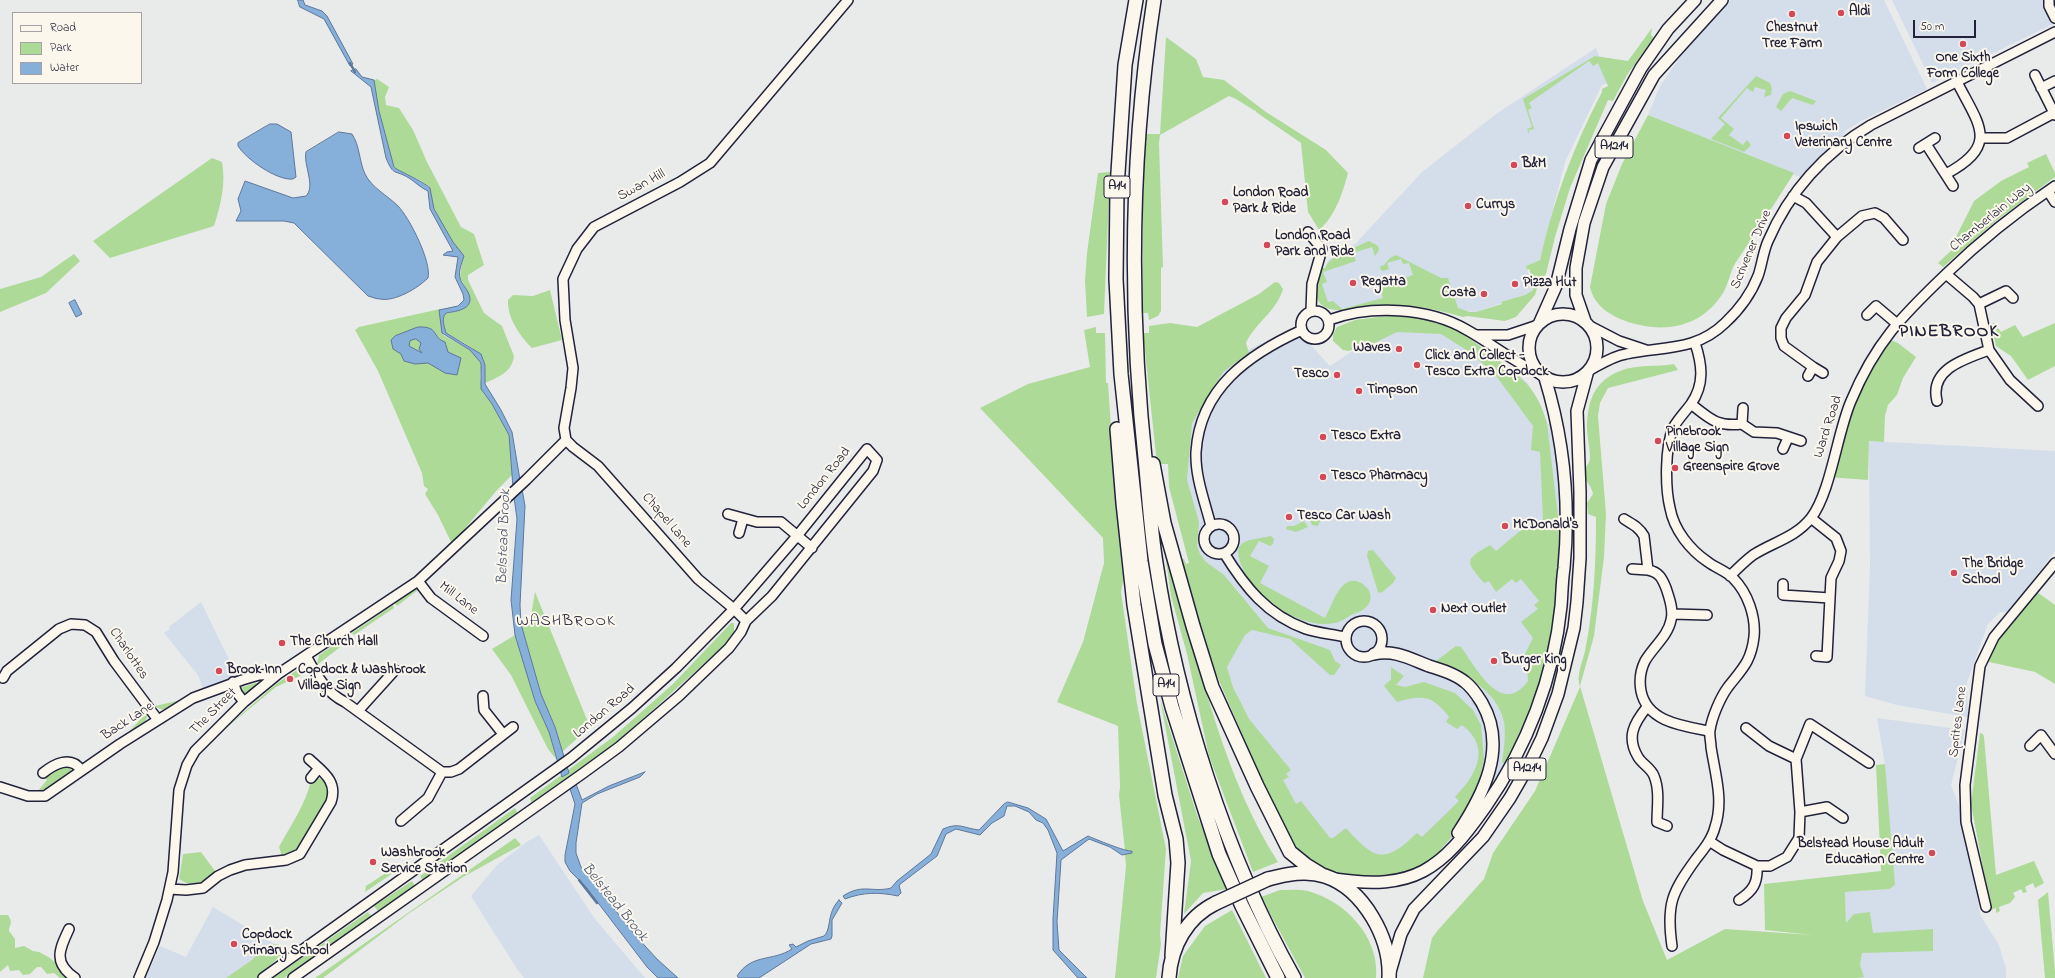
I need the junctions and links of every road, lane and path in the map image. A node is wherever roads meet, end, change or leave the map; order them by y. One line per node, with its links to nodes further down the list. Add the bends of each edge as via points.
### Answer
1 (848, 0): 51 (street, Swan Hill, via 710,163 680,182 594,227 577,249 563,279 565,320 573,368 564,428)
2 (1136, 0): 41 (highway, A14, via 1125,65 1117,188 1116,279)
3 (1154, 0): 49 (highway, A14, via 1144,66 1136,181 1134,276)
4 (1695, 0): 31 (main road, A1214, via 1668,29 1642,68 1590,160 1556,286)
5 (1722, 0): 32 (main road, A1214, via 1654,75 1603,167 1584,223 1576,268 1576,295)
6 (2050, 0): 7 (street)
7 (2055, 18)
8 (2055, 32): 10 (street, Scrivener Drive)
9 (2035, 75): 12 (street)
10 (1957, 82): 15 (street, via 1979,127); 19 (street, Scrivener Drive, via 1858,133 1817,166)
11 (2055, 82): 12 (street)
12 (2041, 88): 13 (street)
13 (2055, 114): 15 (street, via 2006,138)
14 (1935, 138): 16 (street, via 1922,146)
15 (1981, 138): 16 (street, via 1975,154)
16 (1946, 174): 17 (street)
17 (1953, 186)
18 (2052, 188): 20 (street); 24 (street, Chamberlain Way, via 1985,238)
19 (1793, 196): 22 (street, via 1806,203); 35 (street, Scrivener Drive, via 1767,243 1758,276 1747,299 1724,324)
20 (2055, 202)
21 (1308, 232): 27 (street, via 1322,249 1312,284)
22 (1837, 237): 23 (street, via 1862,216 1875,213 1884,218); 38 (street, via 1817,262 1805,295 1781,328 1784,346)
23 (1903, 240)
24 (1946, 274): 26 (street); 30 (street, Ward Road)
25 (2013, 298): 26 (street, via 2005,286)
26 (1979, 304): 36 (street)
27 (1311, 312): 29 (street, via 1322,313); 33 (street, via 1302,320)
28 (1867, 315): 30 (street, via 1876,306)
29 (1328, 320): 33 (street, via 1328,330 1321,338 1311,338); 34 (street, via 1356,314 1406,311 1446,320)
30 (1896, 323): 55 (street, Ward Road, via 1870,360 1860,380 1845,417 1824,490)
31 (1539, 324): 32 (main road, via 1558,314 1568,314); 34 (street, via 1508,335); 42 (main road, via 1532,332 1529,348 1532,364)
32 (1587, 324): 37 (street, Scrivener Drive, via 1619,341); 39 (main road, via 1596,336 1598,345 1597,358)
33 (1302, 330): 58 (street, via 1277,342 1224,381 1208,408 1202,422 1196,452 1199,481)
34 (1475, 334): 42 (street, via 1520,365)
35 (1695, 343): 37 (street, Scrivener Drive); 45 (street, via 1702,374 1698,391)
36 (1989, 350): 44 (street, via 1962,360 1942,375 1935,391); 46 (street, via 2010,380)
37 (1650, 351): 39 (street, Scrivener Drive, via 1615,357)
38 (1813, 367): 40 (street); 43 (street)
39 (1588, 372): 42 (main road, via 1573,382 1562,383); 124 (main road, A1214, via 1576,411 1580,558 1574,628 1558,694 1539,745 1510,798 1483,837 1421,901 1409,917 1401,934)
40 (1823, 373)
41 (1120, 374): 116 (highway, A14, via 1116,412 1134,605 1165,794 1176,839); 122 (highway, A14, via 1141,561 1157,651 1172,707 1219,854)
42 (1543, 376): 108 (main road, A1214, via 1557,424 1565,476 1567,521 1561,607 1555,646 1537,707 1519,752 1472,826)
43 (1808, 376)
44 (1937, 401)
45 (1691, 404): 48 (street, via 1720,423 1729,426); 66 (street, via 1676,424 1670,438 1667,480 1670,509 1677,527 1690,547)
46 (2038, 406)
47 (1743, 408): 48 (street)
48 (1742, 424): 50 (street, via 1754,432 1777,432)
49 (1142, 426): 110 (highway, A14, via 1152,454 1164,523 1212,687 1290,852 1306,865); 123 (highway, A14, via 1156,563 1173,651 1190,720 1230,842 1253,898)
50 (1788, 438): 52 (street); 53 (street)
51 (566, 440): 67 (street, The Street); 70 (street, Chapel Lane, via 598,466 698,579)
52 (1801, 442)
53 (1783, 448)
54 (728, 514): 56 (street)
55 (1810, 518): 66 (street, Ward Road, via 1794,534 1752,556); 69 (street, via 1833,535 1840,547 1840,558 1832,578)
56 (743, 519): 59 (street); 60 (street, via 781,522)
57 (1624, 519): 65 (street, via 1636,526 1644,536)
58 (1211, 526): 62 (street, via 1204,535 1206,547 1214,553); 62 (street, via 1225,525 1233,534 1232,546)
59 (739, 533)
60 (797, 536): 61 (street); 61 (street, London Road, via 867,449 876,458 877,463 873,471); 70 (street, London Road)
61 (812, 548): 73 (street, London Road, via 772,596)
62 (1224, 553): 75 (street, via 1247,588 1275,614 1307,629)
63 (2055, 563): 113 (street, Sprites Lane, via 1994,637 1980,666 1965,785 1966,814)
64 (1632, 569): 65 (street)
65 (1648, 570): 71 (street, via 1660,575)
66 (1730, 576): 90 (street, via 1741,588 1749,603 1754,637 1745,667 1728,688)
67 (418, 581): 74 (street, Mill Lane, via 431,598); 77 (street, The Street)
68 (1783, 584): 69 (street, via 1783,595)
69 (1830, 598): 78 (street, via 1827,657)
70 (734, 609): 73 (street, Chapel Lane); 119 (street, London Road, via 659,684 590,744)
71 (1672, 614): 72 (street); 85 (street, via 1667,631 1641,671 1641,689)
72 (1707, 615)
73 (746, 621): 120 (street, London Road, via 729,648 619,747)
74 (483, 636)
75 (1345, 637): 76 (street, via 1348,649 1352,653 1362,657); 76 (street, via 1349,627 1354,623 1370,621 1376,624 1382,634 1381,645)
76 (1374, 654): 108 (main road, via 1391,652 1460,678 1473,689 1487,713 1493,738 1484,789)
77 (306, 656): 81 (street, The Street); 86 (street, via 334,696)
78 (1816, 656)
79 (395, 670): 86 (street)
80 (4, 672): 87 (street, Charlottes, via 59,629 71,624 85,625 96,632)
81 (278, 674): 82 (street, Back Lane, via 259,675); 84 (street, The Street)
82 (233, 682): 84 (street); 87 (street, Back Lane, via 193,698)
83 (483, 696): 91 (street, via 484,710)
84 (244, 702): 111 (street, The Street, via 202,744 187,764 179,790)
85 (1648, 707): 90 (street, via 1663,719 1680,726); 106 (street, via 1636,720 1632,728 1631,741 1638,757 1654,775 1657,788 1657,822)
86 (358, 711): 99 (street)
87 (158, 720): 98 (street, Back Lane)
88 (513, 727): 91 (street)
89 (1746, 728): 95 (street, via 1769,746)
90 (1709, 731): 107 (street, via 1720,792 1716,827)
91 (503, 734): 99 (street, via 459,769)
92 (2030, 746): 93 (street, via 2041,735)
93 (2055, 754)
94 (309, 759): 97 (street)
95 (1796, 759): 96 (street, via 1810,724); 103 (street)
96 (1869, 762)
97 (319, 768): 101 (street); 111 (street, via 332,783 333,795 300,854 286,860 245,865 230,870 204,888)
98 (81, 770): 100 (street, via 71,763 63,762); 102 (street, Back Lane, via 42,797 21,794)
99 (442, 772): 105 (street, via 428,798)
100 (43, 773)
101 (311, 778)
102 (0, 786)
103 (1800, 812): 104 (street, via 1827,807); 109 (street, via 1799,838 1787,857 1770,866)
104 (1843, 818)
105 (400, 821)
106 (1667, 826)
107 (1709, 841): 109 (street); 115 (street, via 1680,881 1671,903 1669,923)
108 (1444, 858): 110 (main road, A1214, via 1425,871 1395,882 1373,884)
109 (1757, 866): 112 (street, via 1758,878 1754,888)
110 (1328, 877): 116 (highway, bridge, via 1308,872 1268,879 1216,902 1190,922); 124 (highway, via 1351,892 1373,917 1382,933 1389,964)
111 (170, 889): 118 (street, The Street, via 154,942)
112 (1739, 900)
113 (1986, 907)
114 (69, 929): 117 (street, via 59,957 65,970)
115 (1672, 946)
116 (1172, 956): 121 (highway)
117 (75, 978)
118 (139, 978)
119 (263, 978)
120 (293, 978)
121 (1169, 978)
122 (1278, 978)
123 (1294, 978)
124 (1389, 978)

